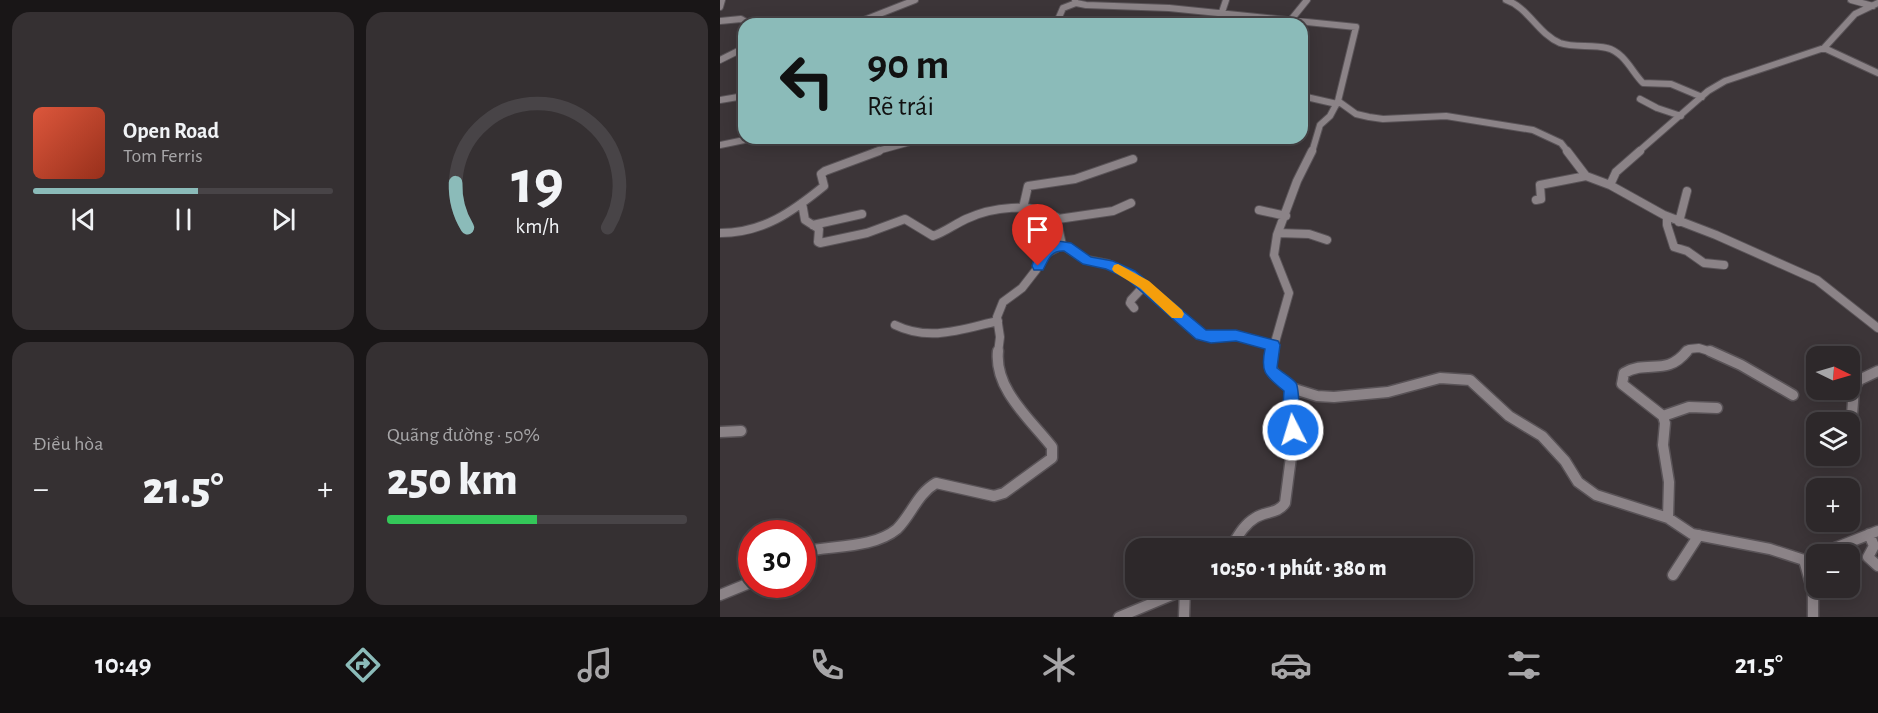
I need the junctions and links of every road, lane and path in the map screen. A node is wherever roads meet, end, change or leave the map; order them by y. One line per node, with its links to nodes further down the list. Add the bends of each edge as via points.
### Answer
1 (722, 0): 9 (street)
2 (915, 0): 11 (street)
3 (1226, 0): 10 (street)
4 (1307, 0): 14 (street)
5 (1506, 0): 22 (street, via 1516,3 1538,27 1562,43 1609,48 1632,65 1643,83 1671,84)
6 (1851, 0): 8 (street)
7 (1076, 2): 10 (street); 12 (street, via 1064,8)
8 (1875, 4): 18 (street, via 1855,14)
9 (720, 7)
10 (1222, 12): 13 (street)
11 (869, 18)
12 (1059, 18)
13 (1267, 18)
14 (1292, 18)
15 (738, 19): 16 (street)
16 (720, 21)
17 (1308, 23): 27 (street, via 1356,27)
18 (1824, 48): 21 (street); 22 (street, via 1728,80)
19 (738, 52): 20 (street)
20 (720, 60)
21 (1878, 73)
22 (1702, 96): 28 (street)
23 (738, 97): 26 (street)
24 (1308, 97): 27 (street)
25 (1640, 99): 28 (street)
26 (720, 100)
27 (1338, 102): 34 (street, via 1369,117 1446,116 1533,130 1561,143); 44 (street, via 1320,125)
28 (1681, 116): 35 (street, via 1620,168)
29 (738, 141): 31 (street)
30 (904, 144): 39 (street, via 825,171 821,174 825,184)
31 (720, 145)
32 (1133, 159): 36 (street, via 1069,180)
33 (1029, 176): 36 (street)
34 (1586, 176): 35 (street); 38 (street, via 1540,185 1541,199)
35 (1610, 185): 45 (street)
36 (1028, 186): 41 (street)
37 (1687, 191): 47 (street)
38 (1536, 200)
39 (802, 203): 48 (street, via 805,220); 49 (street, via 761,229 742,234)
40 (1131, 203): 46 (street, via 1113,211)
41 (1023, 208): 46 (street, via 1050,212); 48 (street, via 972,216 933,236 905,219 820,243 819,229)
42 (1259, 210): 44 (street)
43 (862, 214): 48 (street)
44 (1286, 216): 50 (street)
45 (1667, 217): 47 (street); 53 (street, via 1674,247 1704,263)
46 (1058, 219): 52 (street)
47 (1679, 222): 58 (street, via 1817,280)
48 (813, 225)
49 (720, 233)
50 (1278, 233): 51 (street, via 1305,232); 59 (street, via 1274,255 1289,293)
51 (1327, 240)
52 (1062, 245): 54 (street, via 1088,261 1119,269); 56 (street, via 1040,258 1022,288 1003,302)
53 (1724, 265)
54 (1144, 285): 55 (street, via 1131,300); 59 (street, via 1201,335 1236,335)
55 (1134, 308)
56 (998, 321): 57 (street, via 933,337 913,334); 73 (street, via 998,372 1009,394 1052,447 1052,458 994,496 936,483 920,495 891,534)
57 (895, 325)
58 (1878, 328)
59 (1273, 345): 61 (street, via 1270,369)
60 (1878, 371): 64 (street, via 1859,380 1854,388)
61 (1291, 388): 68 (street, via 1334,397 1388,392 1440,378 1470,380 1509,416 1547,441 1586,489); 71 (street, via 1294,434 1285,503 1279,510 1257,516)
62 (1793, 395): 65 (street, via 1740,364 1694,347 1670,366 1634,368 1621,380 1626,389)
63 (1717, 408): 65 (street, via 1702,405)
64 (1852, 412)
65 (1663, 416): 68 (street)
66 (741, 431): 67 (street)
67 (720, 432)
68 (1668, 518): 70 (street)
69 (1874, 533): 72 (street); 75 (street, via 1874,546 1868,557)
70 (1699, 536): 74 (street, via 1770,549); 76 (street)
71 (1236, 538)
72 (1846, 544)
73 (816, 550)
74 (1804, 560): 83 (street, via 1813,592)
75 (1878, 566)
76 (1673, 575)
77 (738, 589): 78 (street)
78 (720, 595)
79 (1164, 598): 81 (street)
80 (1185, 598): 82 (street)
81 (1119, 617)
82 (1184, 617)
83 (1813, 617)

